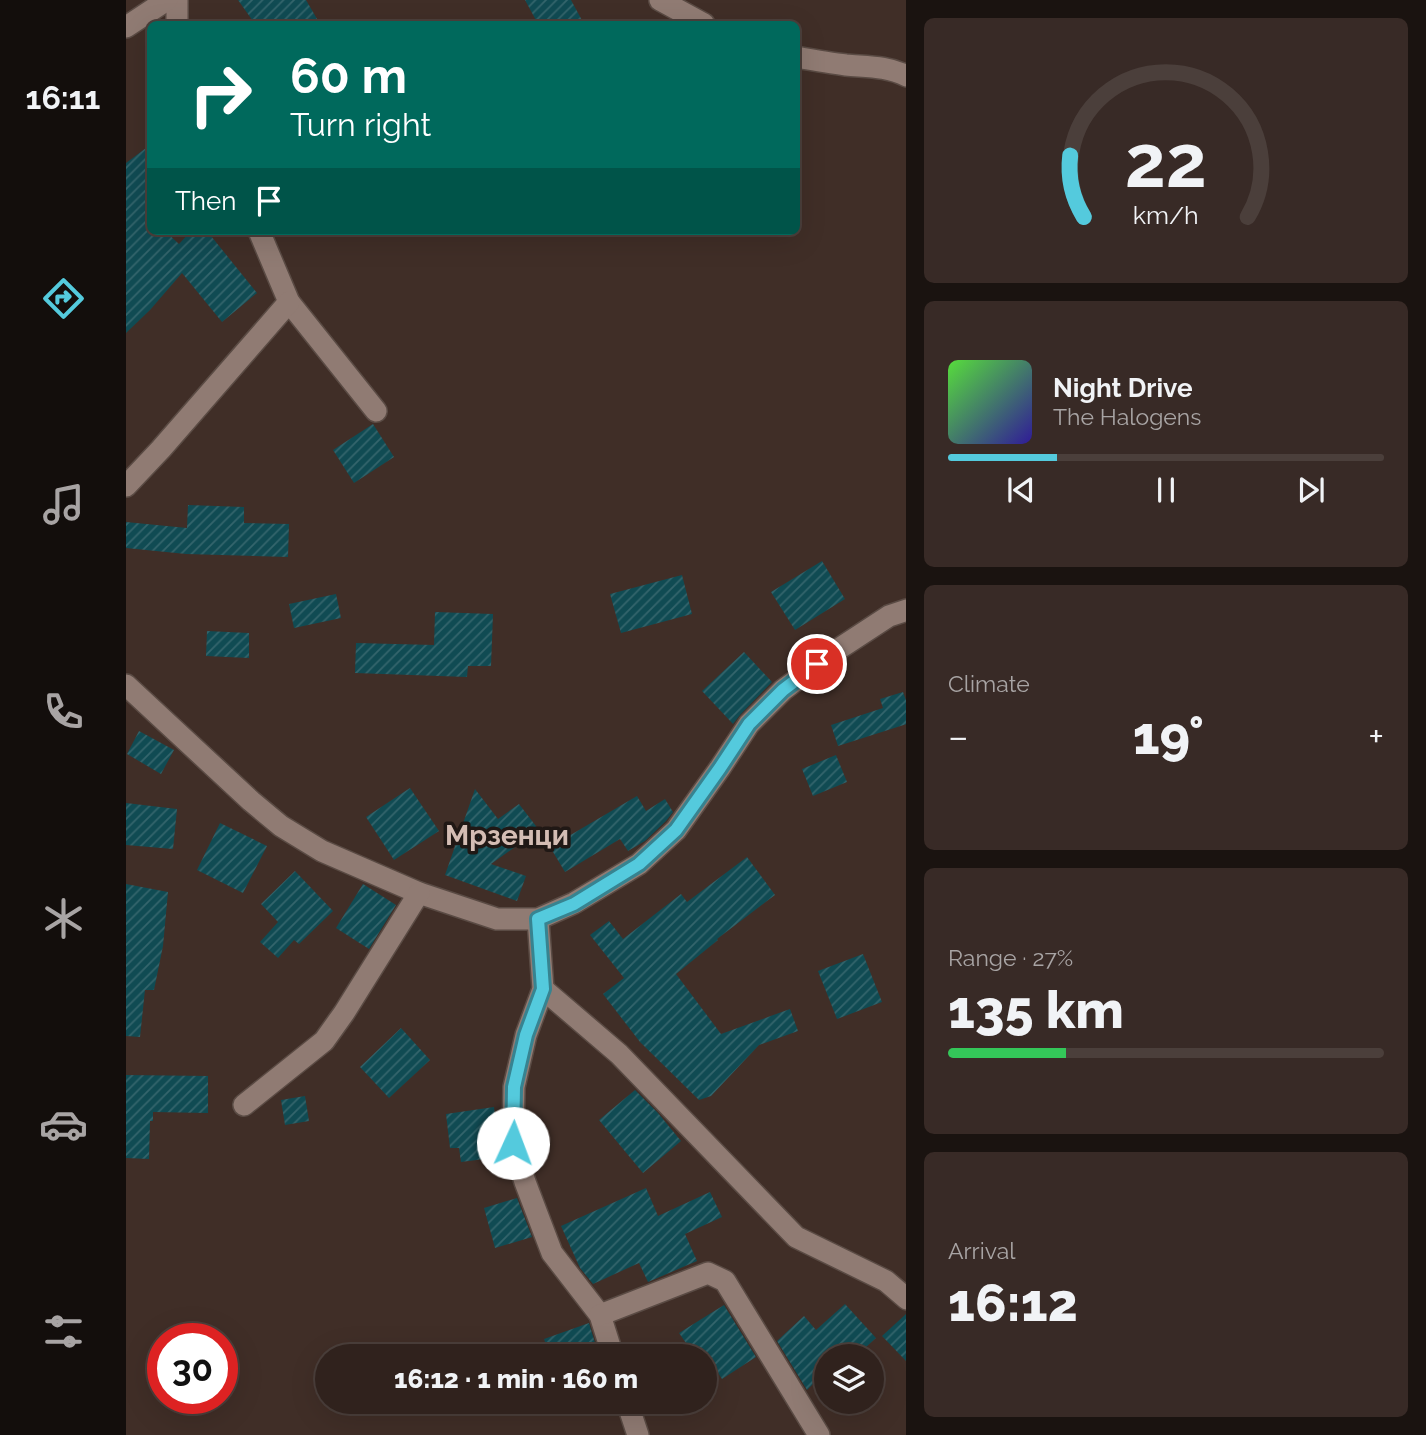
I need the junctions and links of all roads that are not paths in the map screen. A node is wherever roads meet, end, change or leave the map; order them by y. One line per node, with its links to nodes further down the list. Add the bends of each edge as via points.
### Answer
1 (167, 0): 6 (street)
2 (177, 0): 4 (street)
3 (660, 0): 5 (street)
4 (177, 21)
5 (698, 21)
6 (126, 27)
7 (800, 58): 8 (street, via 872,66)
8 (906, 76)
9 (261, 235): 10 (street)
10 (289, 302): 11 (street); 12 (street)
11 (376, 411)
12 (126, 486)
13 (906, 610): 16 (street, via 889,615 783,690 749,724 676,830 639,864 574,904)
14 (126, 685): 15 (street, via 281,826 321,851)
15 (419, 893): 16 (street, via 498,919); 18 (street, via 324,1041)
16 (538, 919): 17 (street)
17 (543, 989): 19 (street, via 619,1054 796,1237 886,1281); 20 (street, via 514,1087 513,1143 552,1253)
18 (244, 1105)
19 (906, 1299)
20 (600, 1315): 21 (street); 24 (street, via 708,1273 725,1282)
21 (609, 1344)
22 (631, 1414): 23 (street)
23 (638, 1435)
24 (819, 1435)

